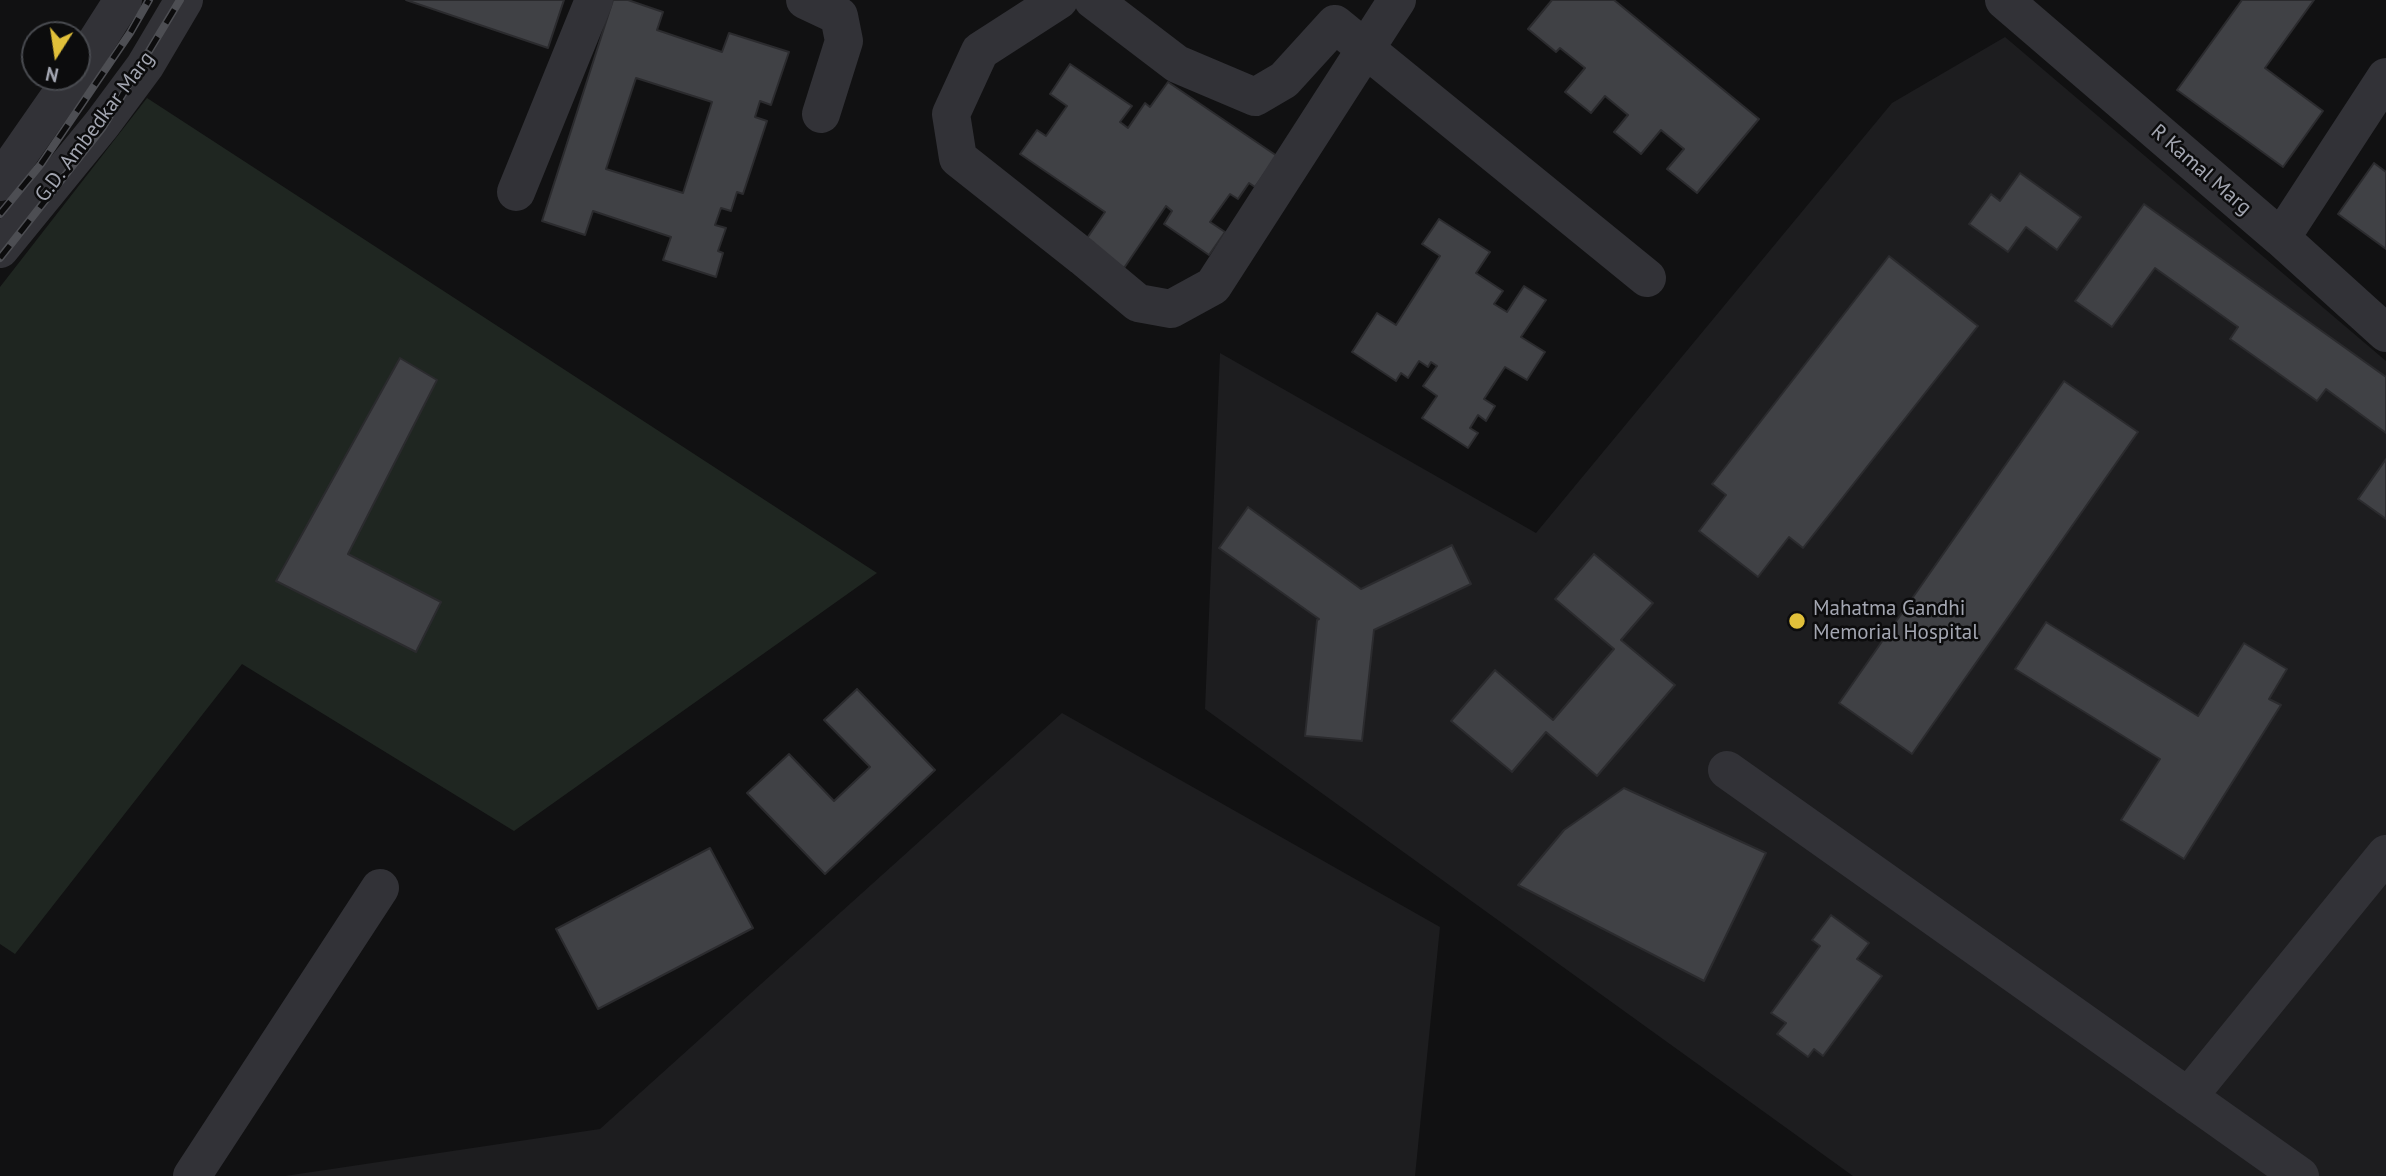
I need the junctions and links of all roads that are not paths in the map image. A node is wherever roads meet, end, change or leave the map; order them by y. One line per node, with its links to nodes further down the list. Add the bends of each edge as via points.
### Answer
1 (123, 0): 10 (street)
2 (184, 0): 15 (street, G.D. Ambedkar Marg, via 145,66)
3 (594, 0): 17 (street)
4 (805, 0): 13 (street, via 839,16 844,41)
5 (1059, 0): 9 (street, via 980,51 951,114 958,158 1138,303 1171,309 1213,286)
6 (1093, 0): 9 (street, via 1177,64 1255,97 1284,80 1335,24)
7 (1397, 0): 9 (street)
8 (2012, 3): 18 (street, R Kamal Marg)
9 (1366, 48): 20 (street)
10 (91, 50)
11 (2386, 77): 18 (street)
12 (63, 91): 14 (street)
13 (821, 114)
14 (37, 129): 15 (street, via 40,148 52,159); 16 (street)
15 (76, 156): 19 (street, G.D. Ambedkar Marg)
16 (0, 182)
17 (516, 192)
18 (2280, 238): 21 (street, R Kamal Marg)
19 (0, 249)
20 (1647, 278)
21 (2386, 332)
22 (1727, 770): 25 (street)
23 (2386, 854): 25 (street)
24 (380, 888): 26 (street)
25 (2188, 1097): 27 (street)
26 (191, 1176)
27 (2300, 1176)

